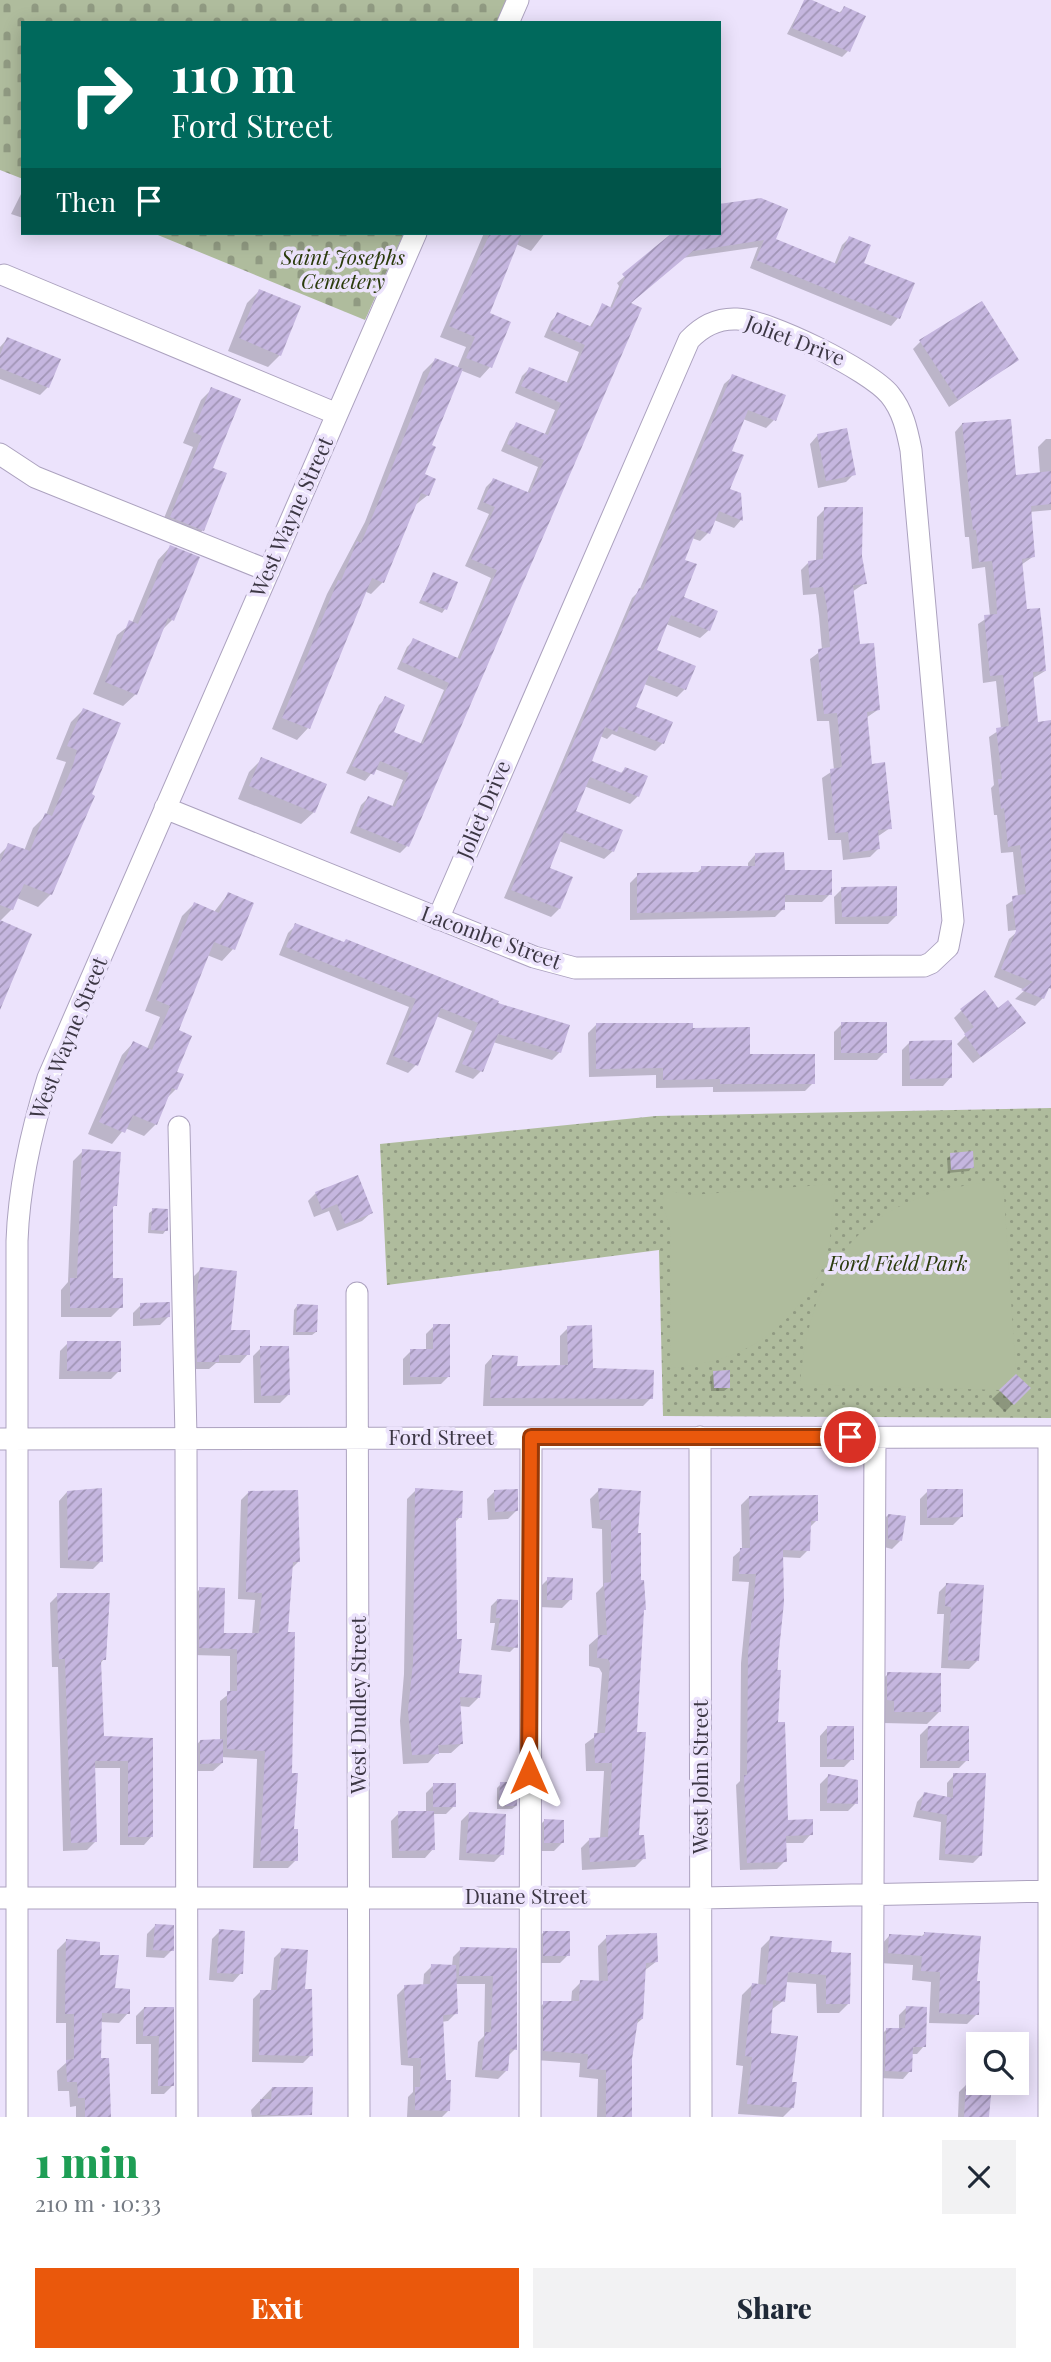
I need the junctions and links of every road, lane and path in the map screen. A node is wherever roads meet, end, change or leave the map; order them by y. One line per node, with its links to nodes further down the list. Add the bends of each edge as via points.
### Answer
1 (518, 0): 2 (street)
2 (509, 21)
3 (415, 235): 5 (street, West Wayne Street)
4 (4, 275): 5 (street)
5 (337, 414): 7 (street, West Wayne Street)
6 (0, 454): 7 (street, via 35,477)
7 (269, 570): 8 (street, West Wayne Street)
8 (165, 808): 9 (street, Lacombe Street); 19 (street, West Wayne Street, via 48,1078 28,1144 18,1205)
9 (438, 919): 10 (street, Lacombe Street, via 534,957 591,970 924,966 943,954); 10 (street, Joliet Drive, via 682,351 700,329 738,318 853,365 888,393 903,418 911,450 945,808)
10 (951, 941)
11 (179, 1127): 13 (street)
12 (357, 1293): 18 (street, West Dudley Street)
13 (186, 1437): 18 (street, Ford Street); 19 (street, Ford Street); 23 (street)
14 (531, 1437): 15 (street, Ford Street); 18 (street, Ford Street); 22 (street)
15 (700, 1437): 16 (street, Ford Street); 26 (street, West John Street)
16 (875, 1437): 17 (street, Ford Street); 21 (street)
17 (1050, 1437): 20 (street)
18 (359, 1438): 25 (street, West Dudley Street)
19 (9, 1439): 24 (street, West Wayne Street)
20 (1049, 1891): 21 (street, Duane Street); 33 (street)
21 (871, 1894): 26 (street, Duane Street); 32 (street)
22 (528, 1896): 25 (street, Duane Street); 26 (street, Duane Street); 30 (street)
23 (186, 1897): 24 (street, Duane Street); 25 (street, Duane Street); 28 (street)
24 (9, 1898): 27 (street, West Wayne Street)
25 (359, 1898): 29 (street, West Dudley Street)
26 (701, 1898): 31 (street, West John Street)
27 (17, 2117)
28 (187, 2117)
29 (359, 2117)
30 (530, 2117)
31 (701, 2117)
32 (872, 2117)
33 (1049, 2117)

